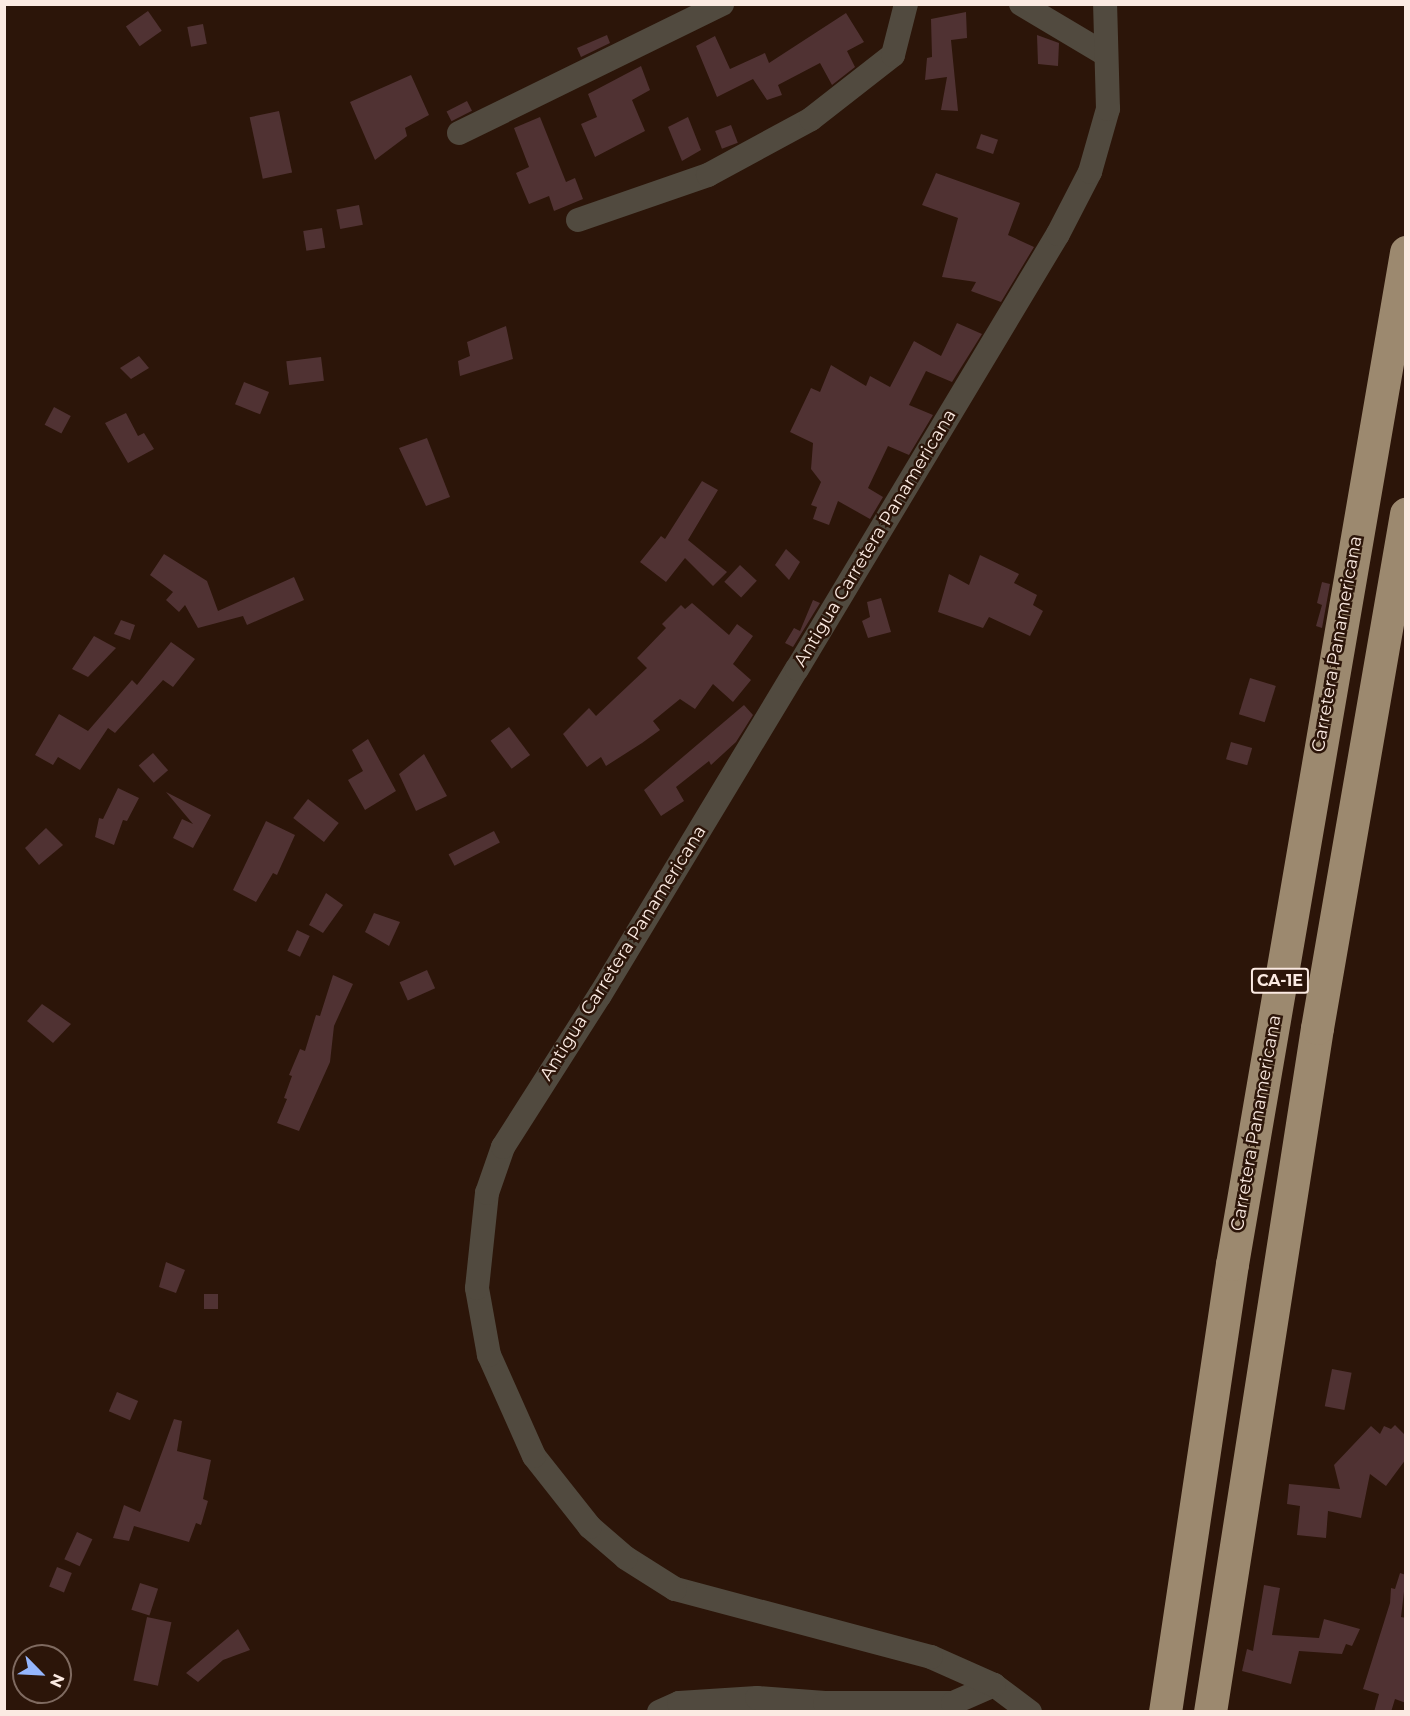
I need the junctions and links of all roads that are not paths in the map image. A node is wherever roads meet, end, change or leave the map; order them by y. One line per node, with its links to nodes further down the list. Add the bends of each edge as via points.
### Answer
1 (722, 4): 6 (street)
2 (906, 4): 7 (street, via 893,55 811,119 708,175)
3 (1022, 4): 5 (street)
4 (1105, 4): 5 (street, Antigua Carretera Panamericana)
5 (1105, 54): 12 (street, Antigua Carretera Panamericana, via 1109,85 1100,144 1058,234 600,995 503,1147 487,1193 477,1288 489,1355 534,1456 590,1527 626,1558 675,1589 909,1650)
6 (459, 133)
7 (578, 220)
8 (1406, 252): 10 (highway, Carretera Panamericana / CA-1E, via 1242,1206)
9 (1406, 514): 11 (highway, CA-1E, via 1317,1028)
10 (1192, 1525): 11 (highway); 15 (highway, Carretera Panamericana / CA-1E)
11 (1239, 1526): 16 (highway, CA-1E)
12 (994, 1685): 13 (street, via 953,1703 825,1703 757,1698 679,1703); 14 (street, Antigua Carretera Panamericana)
13 (659, 1712)
14 (1030, 1712)
15 (1165, 1712)
16 (1210, 1712)

